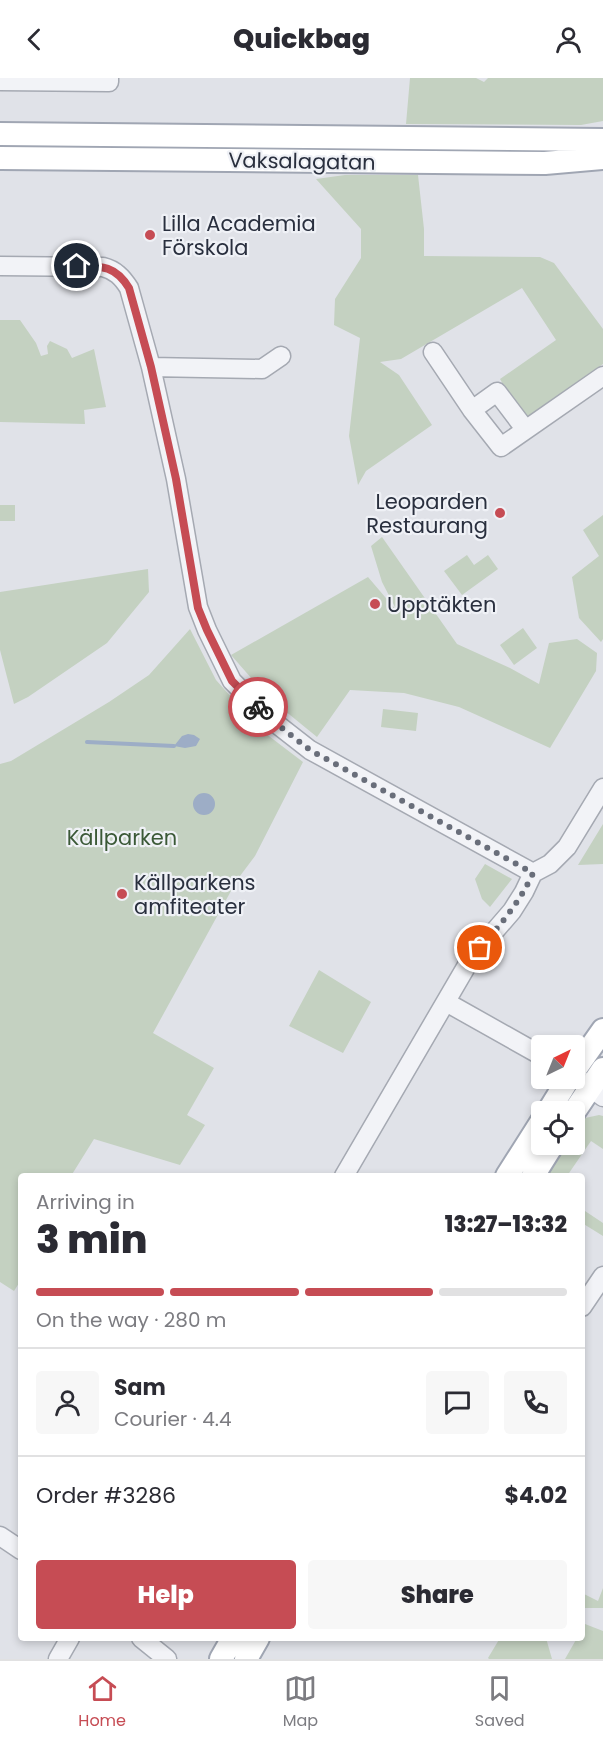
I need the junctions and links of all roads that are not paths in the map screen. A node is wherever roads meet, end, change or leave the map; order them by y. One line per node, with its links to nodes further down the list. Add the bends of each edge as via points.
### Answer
1 (109, 80): 2 (street)
2 (0, 81)
3 (0, 134): 4 (main road, Vaksalagatan)
4 (603, 140)
5 (0, 158): 6 (main road, Vaksalagatan, via 546,163)
6 (603, 158)
7 (0, 266): 10 (street, via 96,266 116,272 129,288)
8 (434, 352): 12 (street)
9 (280, 356): 10 (street, via 262,369)
10 (151, 367): 15 (street, via 176,479 198,608 232,681 269,718 310,750)
11 (603, 376): 13 (street)
12 (472, 410): 13 (street, via 501,447); 13 (street, via 497,392)
13 (525, 429)
14 (603, 788): 15 (street, via 567,847 550,864)
15 (533, 873): 16 (street, via 518,902 466,967)
16 (446, 1002): 18 (street); 23 (street)
17 (603, 1030): 19 (main road)
18 (531, 1050)
19 (589, 1080): 20 (main road)
20 (579, 1101)
21 (531, 1138): 24 (main road)
22 (546, 1155): 25 (main road)
23 (346, 1173)
24 (509, 1173)
25 (535, 1173)
26 (603, 1276): 27 (street)
27 (585, 1302)
28 (0, 1536): 29 (street)
29 (18, 1548)
30 (68, 1641): 34 (street)
31 (145, 1641): 35 (street)
32 (231, 1641): 36 (main road)
33 (256, 1641): 37 (main road)
34 (58, 1659)
35 (167, 1659)
36 (220, 1659)
37 (246, 1659)

